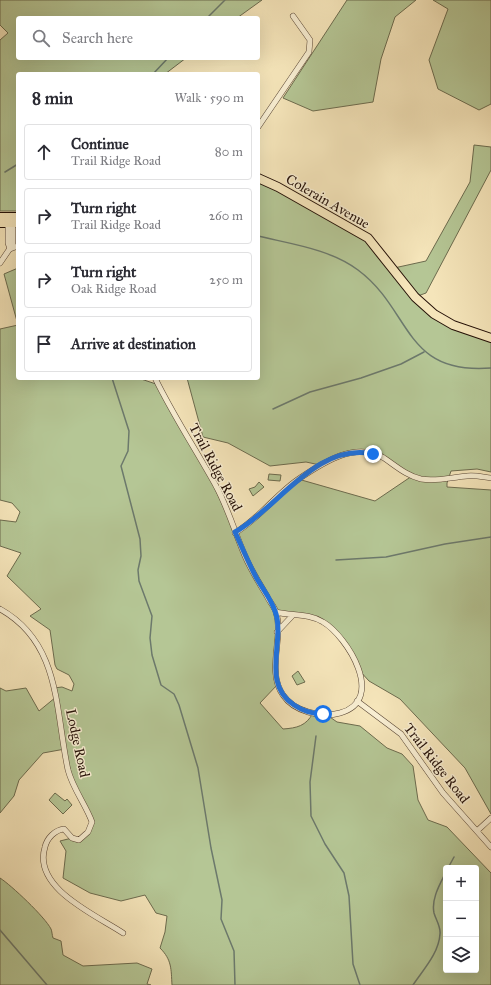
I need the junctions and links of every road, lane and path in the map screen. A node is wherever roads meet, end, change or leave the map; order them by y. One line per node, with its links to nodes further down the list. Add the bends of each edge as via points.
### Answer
1 (294, 16): 2 (street, via 310,40 309,52)
2 (260, 124)
3 (260, 179): 10 (main road, Colerain Avenue, via 368,238 415,297 434,314 452,325)
4 (10, 220): 5 (street); 8 (street)
5 (13, 236): 6 (street); 8 (street)
6 (16, 240)
7 (16, 246): 8 (street)
8 (10, 248): 9 (street)
9 (0, 264)
10 (491, 338)
11 (156, 380): 13 (street, Trail Ridge Road, via 216,486)
12 (491, 478): 13 (street, via 468,476 424,479 412,476 379,456 365,452 350,452 320,465 298,480)
13 (235, 532): 15 (street, Trail Ridge Road)
14 (0, 609): 22 (street, Lodge Road, via 28,631 45,656 55,692 68,769 92,822 88,832 79,840 72,838 64,829 50,837 43,856 47,872 54,885 67,897)
15 (276, 612): 16 (street); 17 (street, Trail Ridge Road)
16 (293, 615): 17 (street); 18 (street, via 321,620 352,656 362,678 361,694)
17 (277, 632): 18 (street, Trail Ridge Road, via 277,678 286,699 305,711 319,714 341,712)
18 (357, 701): 20 (street, Trail Ridge Road, via 401,734 443,793)
19 (491, 818): 20 (street)
20 (477, 831): 21 (street, Trail Ridge Road)
21 (491, 848)
22 (123, 933)

